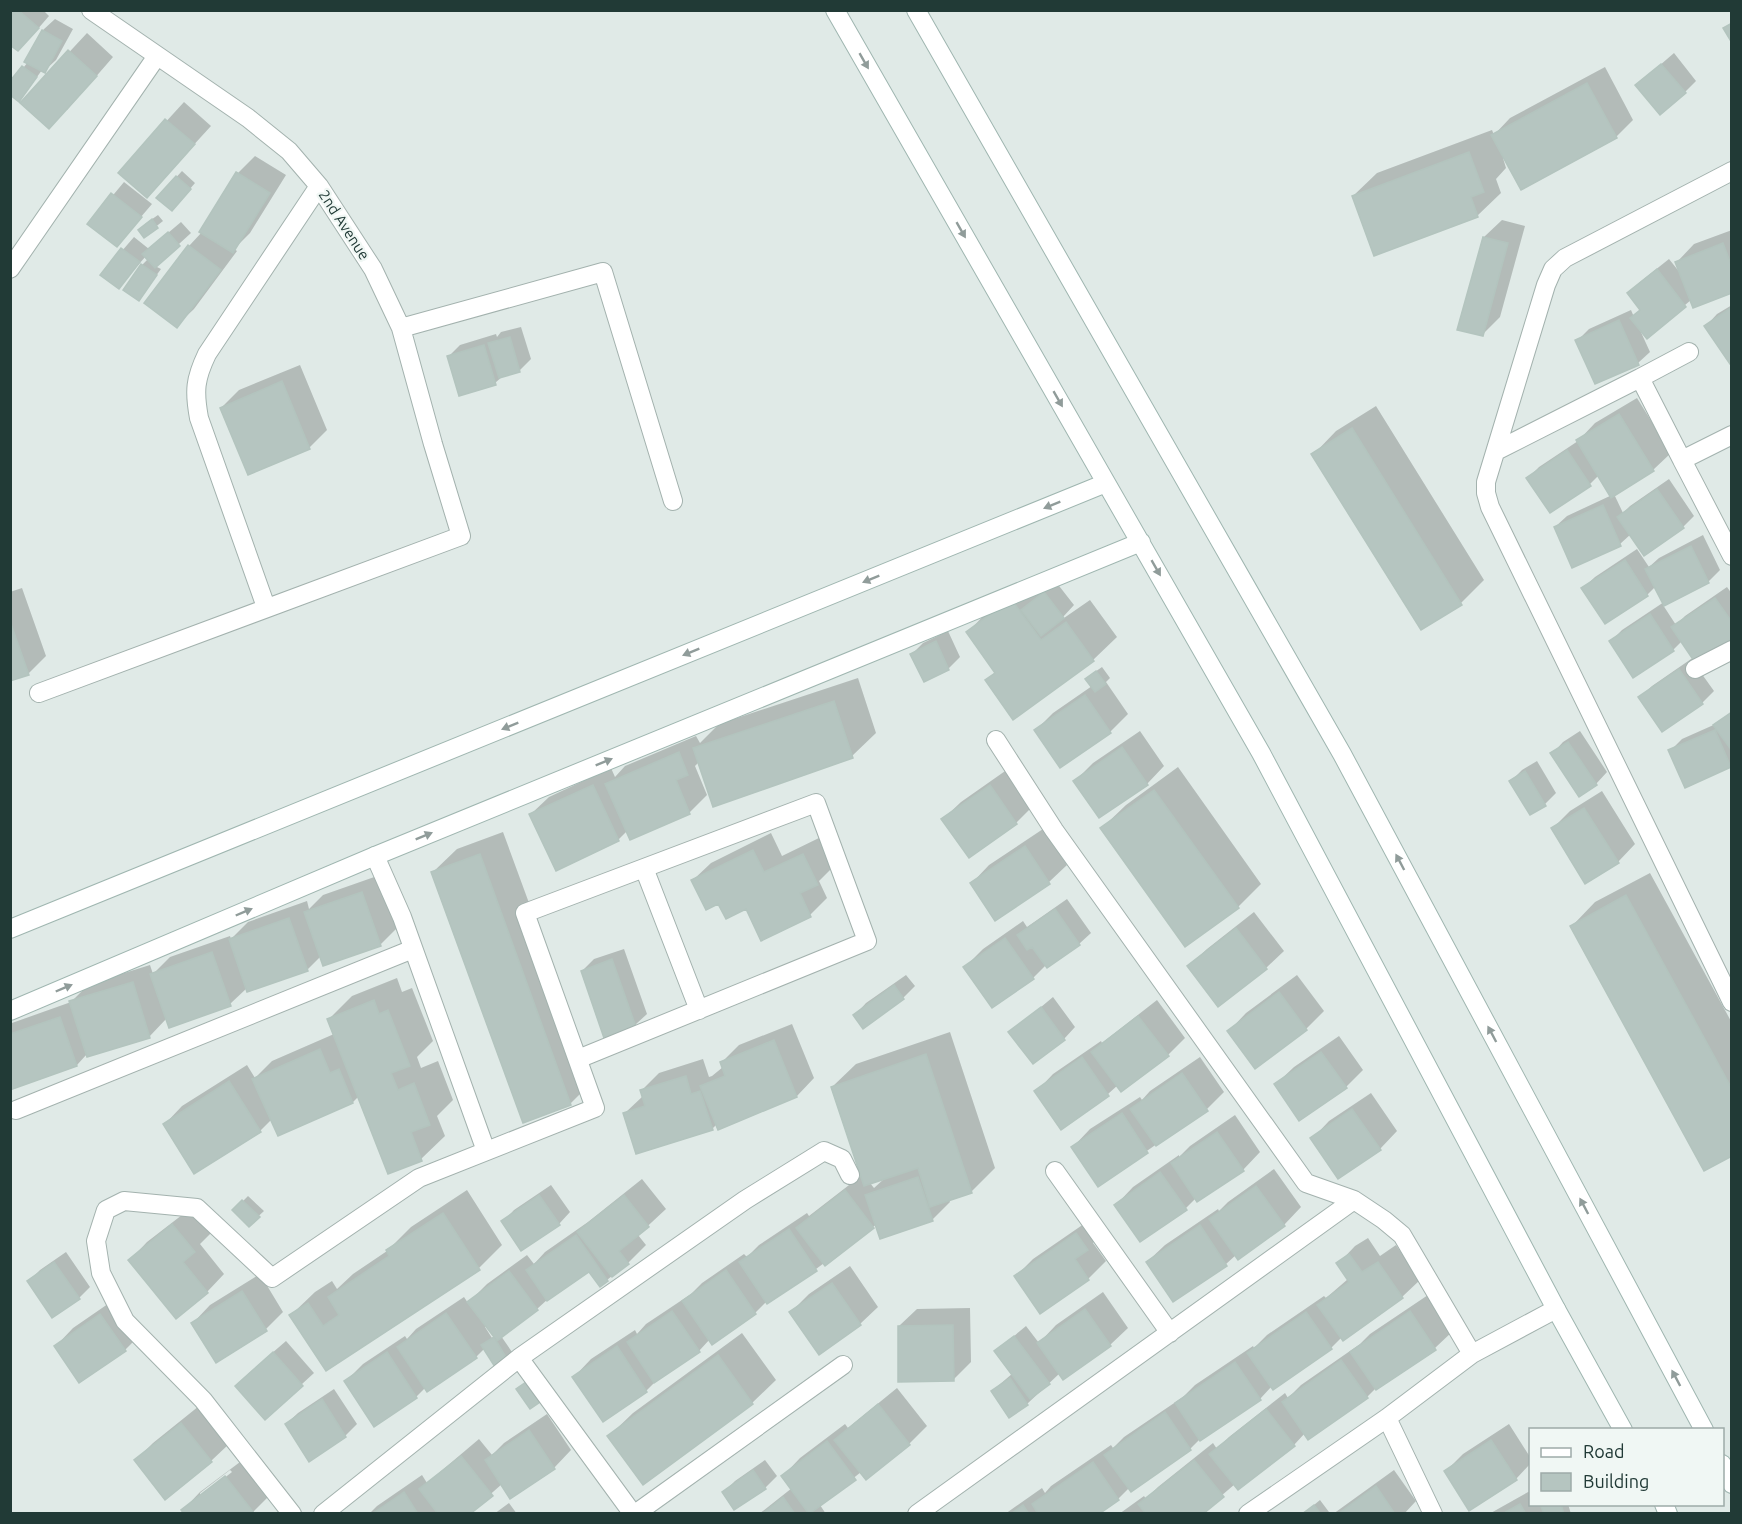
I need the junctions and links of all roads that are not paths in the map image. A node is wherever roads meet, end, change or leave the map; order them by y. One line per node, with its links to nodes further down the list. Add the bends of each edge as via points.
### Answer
1 (91, 10): 4 (street, 2nd Avenue)
2 (835, 10): 14 (street, one-way to 14)
3 (916, 10): 43 (street, one-way to 3, via 1342,754)
4 (158, 56): 6 (street, 2nd Avenue, via 289,151); 7 (street)
5 (1731, 171): 12 (street, via 1565,258 1553,269)
6 (319, 186): 8 (street, 2nd Avenue, via 373,269); 18 (street, via 197,375 199,418)
7 (10, 269)
8 (401, 328): 15 (street, via 603,272); 18 (street, 2nd Avenue, via 461,536)
9 (1689, 352): 10 (street)
10 (1640, 378): 12 (street); 13 (street)
11 (1731, 435): 13 (street)
12 (1496, 452): 27 (street, via 1486,482 1490,507)
13 (1682, 460): 17 (street)
14 (1106, 483): 16 (street); 25 (street, one-way to 25)
15 (673, 501)
16 (1141, 542): 23 (street, one-way to 16); 36 (street, one-way to 36, via 1261,753)
17 (1731, 556)
18 (266, 607): 21 (street)
19 (1731, 650): 20 (street)
20 (1695, 669)
21 (39, 693)
22 (996, 740): 35 (street, via 1054,830 1306,1183)
23 (375, 856): 26 (street); 29 (street, one-way to 23)
24 (644, 868): 28 (street); 28 (street, via 816,803 867,941); 30 (street, via 525,913)
25 (10, 929)
26 (413, 949): 31 (street); 32 (street)
27 (1731, 1002)
28 (699, 1010): 30 (street)
29 (10, 1011)
30 (578, 1059): 32 (street, via 595,1108)
31 (16, 1110)
32 (486, 1152): 46 (street, via 419,1178 272,1278 197,1208 124,1201 106,1210 96,1241 101,1273 124,1321 203,1400)
33 (1055, 1171): 37 (street)
34 (850, 1174): 39 (street, via 842,1159 824,1151 745,1200)
35 (1354, 1200): 37 (street); 38 (street, via 1402,1235)
36 (1556, 1309): 38 (street); 42 (street)
37 (1170, 1333): 49 (street)
38 (1472, 1354): 41 (street)
39 (519, 1358): 47 (street); 48 (street)
40 (843, 1365): 48 (street)
41 (1387, 1418): 50 (street); 51 (street)
42 (1622, 1428)
43 (1703, 1428)
44 (1724, 1468): 45 (street)
45 (1731, 1484)
46 (292, 1514)
47 (323, 1514)
48 (634, 1514)
49 (917, 1514)
50 (1248, 1514)
51 (1433, 1514)

